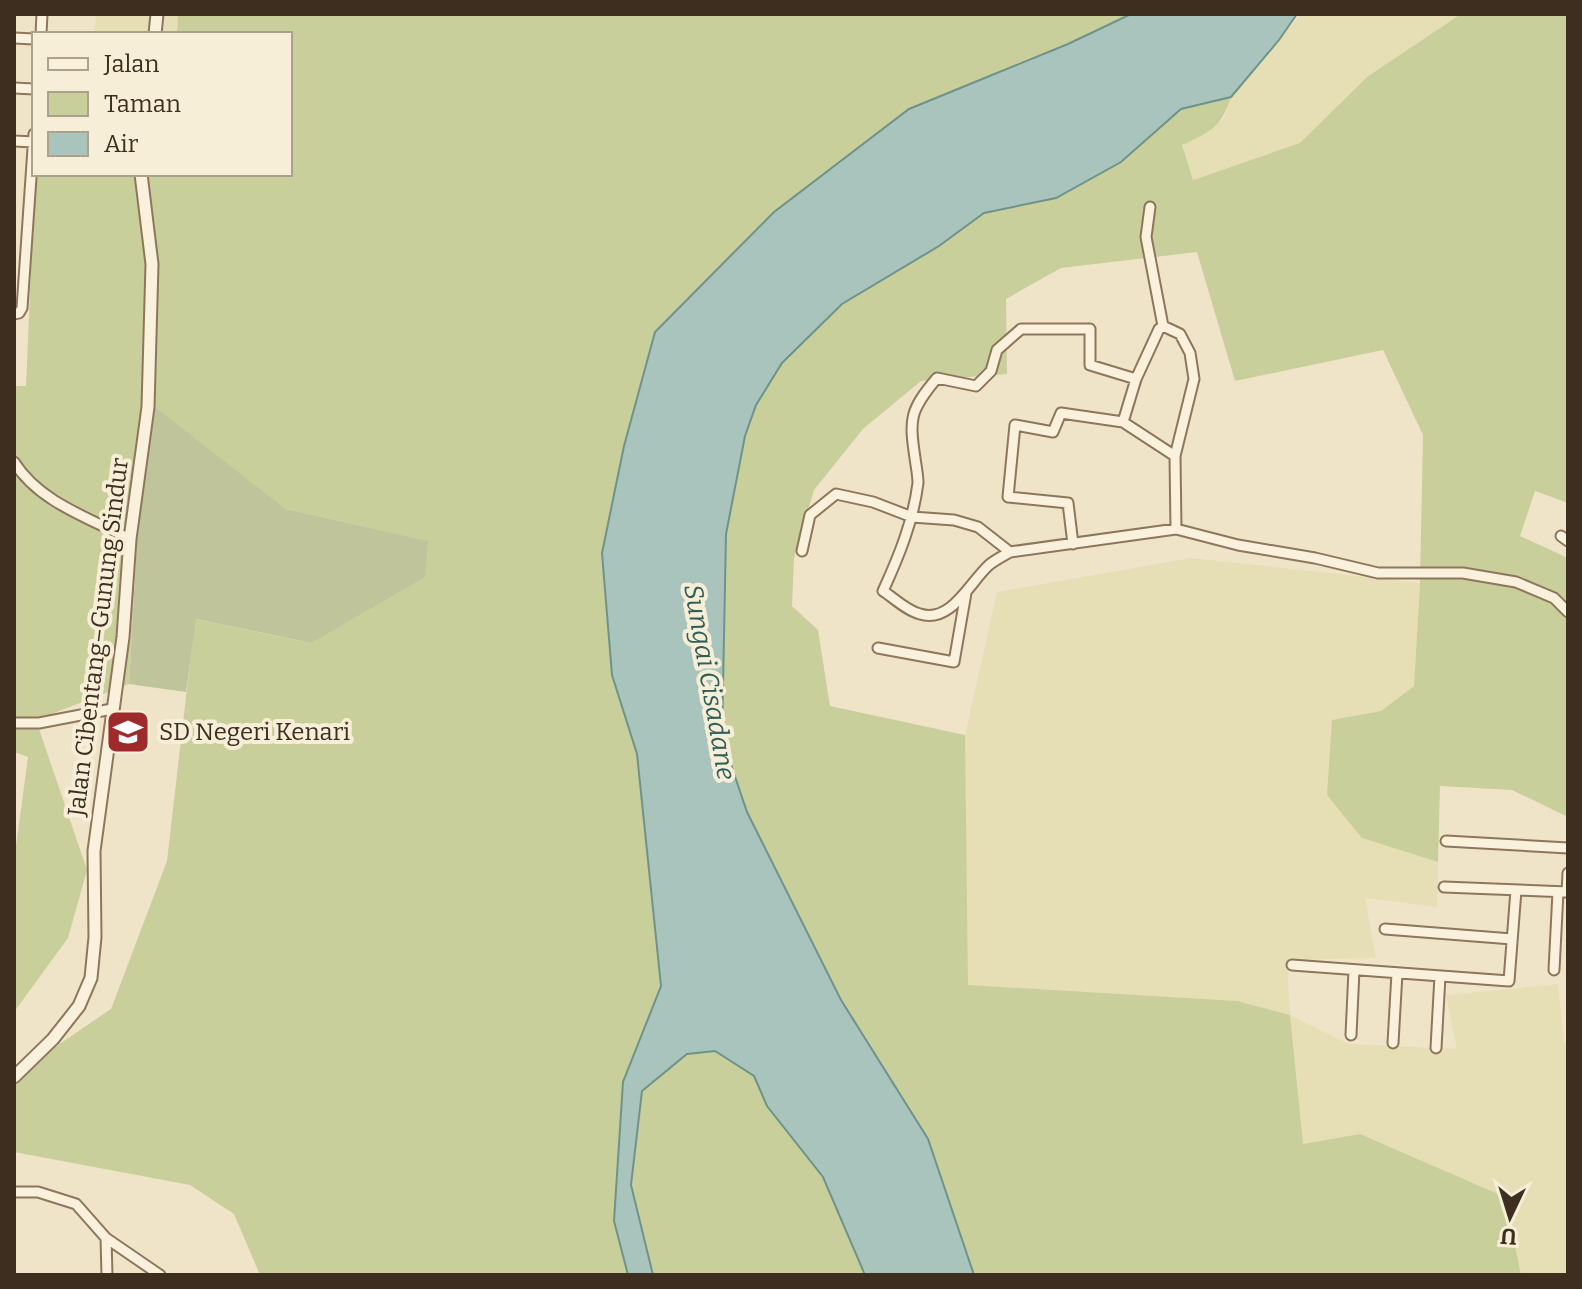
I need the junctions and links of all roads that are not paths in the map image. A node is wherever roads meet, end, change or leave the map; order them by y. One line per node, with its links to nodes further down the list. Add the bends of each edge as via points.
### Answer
1 (32, 170): 4 (street, via 22,308)
2 (141, 176): 12 (street, Jalan Cibentang–Gunung Sindur, via 152,264 148,407)
3 (1150, 207): 5 (street, via 1146,237)
4 (14, 314)
5 (1163, 326): 6 (street); 8 (street, via 1180,334 1194,379)
6 (1136, 379): 7 (street); 10 (street, via 1090,365 1090,329 1021,329 997,350 991,371 976,386 937,378 909,424 918,479)
7 (1123, 422): 8 (street); 13 (street, via 1061,413 1053,432 1015,425 1008,497 1068,503)
8 (1175, 456): 11 (street)
9 (14, 462): 12 (street, via 44,495)
10 (912, 517): 14 (street, via 836,494 810,515); 15 (street, via 978,527); 16 (street, via 883,591 927,615 945,611)
11 (1176, 529): 13 (street); 17 (street, via 1378,573 1463,573 1516,582 1554,598)
12 (130, 539): 19 (street, Jalan Cibentang–Gunung Sindur)
13 (1073, 544): 15 (street)
14 (802, 551)
15 (1010, 552): 16 (street, via 989,565)
16 (967, 590): 18 (street, via 954,662)
17 (1568, 612)
18 (878, 648)
19 (112, 709): 20 (street); 37 (street, Jalan Cibentang–Gunung Sindur, via 94,851 91,978 79,1006)
20 (14, 723)
21 (1446, 841): 22 (street)
22 (1568, 848)
23 (1568, 873): 26 (street)
24 (1444, 887): 25 (street)
25 (1516, 890): 26 (street); 28 (street)
26 (1564, 892): 31 (street)
27 (1385, 929): 28 (street)
28 (1512, 939): 33 (street, via 1509,981)
29 (1292, 965): 30 (street)
30 (1354, 970): 32 (street); 34 (street)
31 (1554, 970)
32 (1397, 973): 33 (street); 35 (street)
33 (1440, 976): 36 (street)
34 (1351, 1035)
35 (1393, 1043)
36 (1436, 1048)
37 (14, 1077)
38 (14, 1192): 39 (street, via 38,1192 76,1204)
39 (106, 1238): 40 (street); 41 (street)
40 (107, 1275)
41 (160, 1275)

